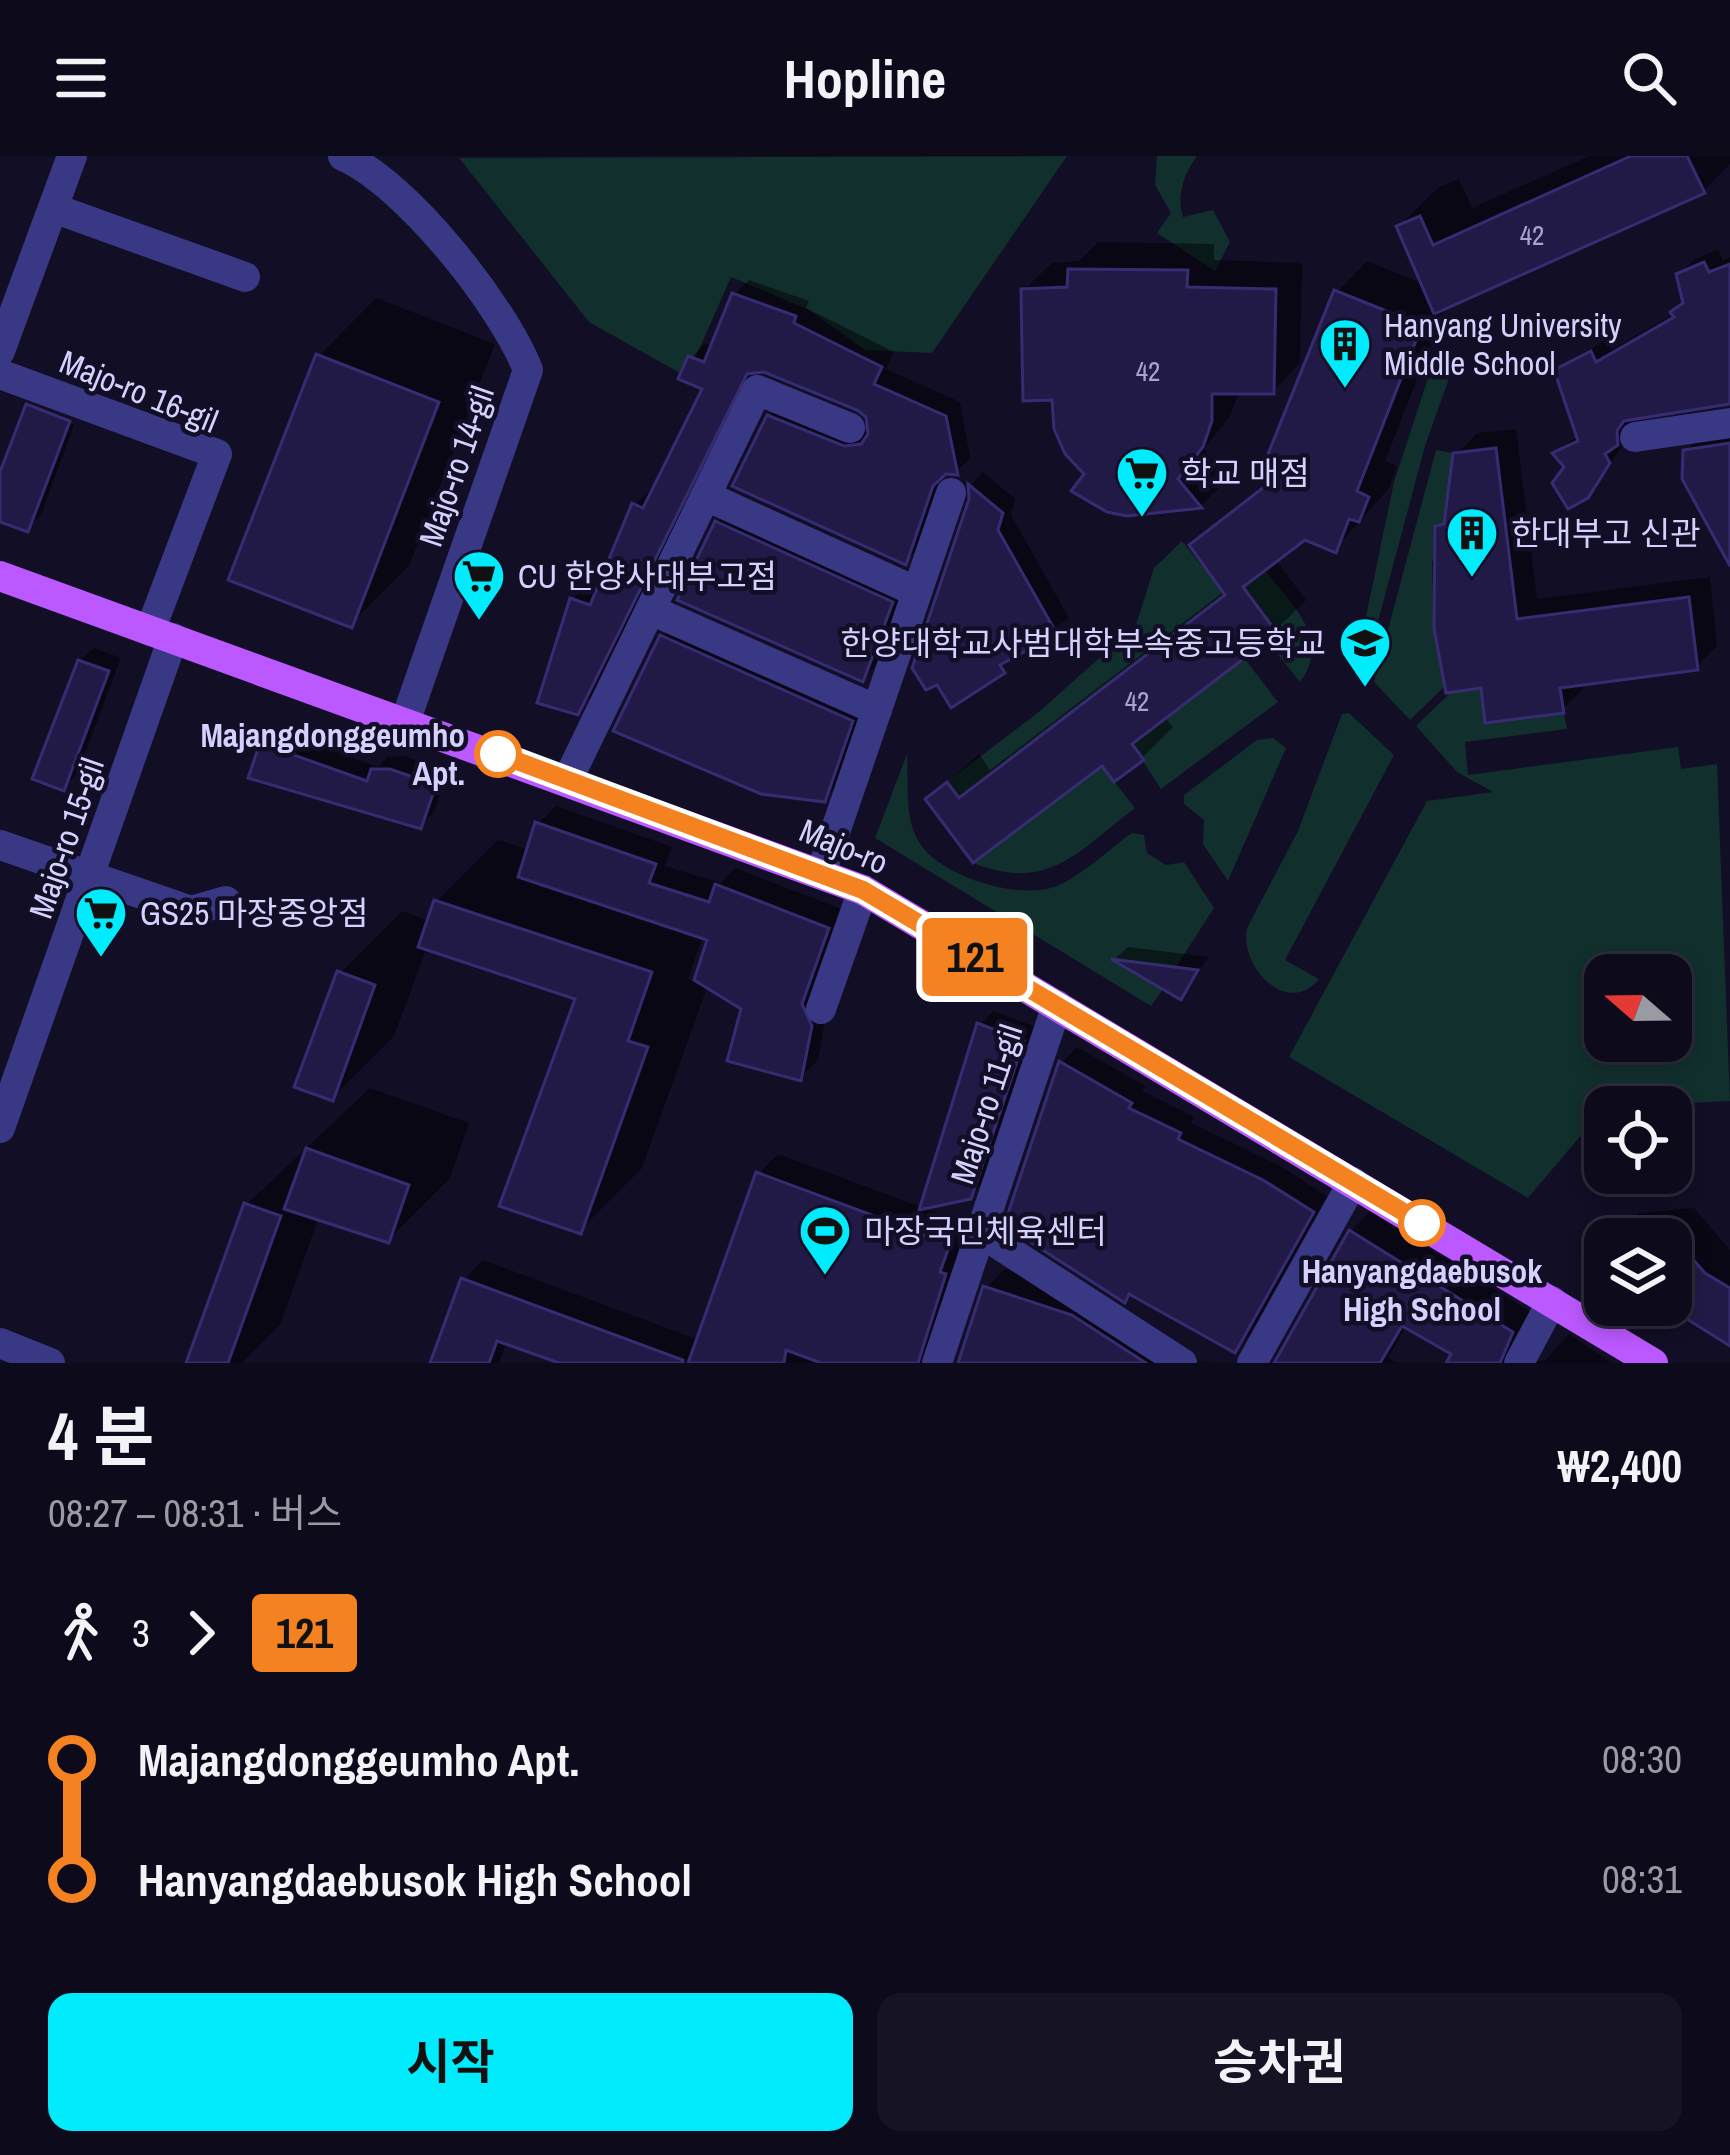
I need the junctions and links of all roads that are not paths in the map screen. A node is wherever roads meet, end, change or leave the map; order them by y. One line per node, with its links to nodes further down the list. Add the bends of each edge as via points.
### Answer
1 (72, 156): 3 (street)
2 (343, 156): 17 (street, Majo-ro 14-gil, via 404,196 515,337 528,370)
3 (53, 208): 4 (street); 5 (street)
4 (245, 277)
5 (0, 351)
6 (0, 374): 15 (street, Majo-ro 16-gil, via 218,454)
7 (1730, 423): 9 (street)
8 (850, 428): 11 (street, via 757,390)
9 (1635, 437)
10 (950, 494): 13 (street)
11 (706, 496): 13 (street); 14 (street)
12 (0, 576): 15 (main road, Majo-ro)
13 (917, 592): 16 (street)
14 (651, 610): 16 (street); 18 (street)
15 (161, 634): 17 (main road, Majo-ro); 21 (street, Majo-ro 15-gil)
16 (877, 710): 20 (street)
17 (405, 722): 18 (main road, Majo-ro)
18 (568, 779): 20 (main road, Majo-ro)
19 (0, 845): 21 (street)
20 (821, 873): 22 (main road, Majo-ro)
21 (91, 878): 23 (street, via 191,911); 26 (street, Majo-ro 15-gil)
22 (863, 890): 24 (main road, Majo-ro); 25 (street)
23 (226, 901)
24 (1057, 1005): 27 (main road, Majo-ro); 28 (street, Majo-ro 11-gil)
25 (821, 1010)
26 (0, 1128)
27 (1353, 1182): 29 (main road, Majo-ro); 34 (street)
28 (981, 1233): 32 (street, Majo-ro 11-gil); 33 (street)
29 (1552, 1300): 35 (street); 36 (main road, Majo-ro)
30 (0, 1342): 31 (street)
31 (50, 1363)
32 (937, 1363)
33 (1182, 1363)
34 (1252, 1363)
35 (1519, 1363)
36 (1653, 1363)

